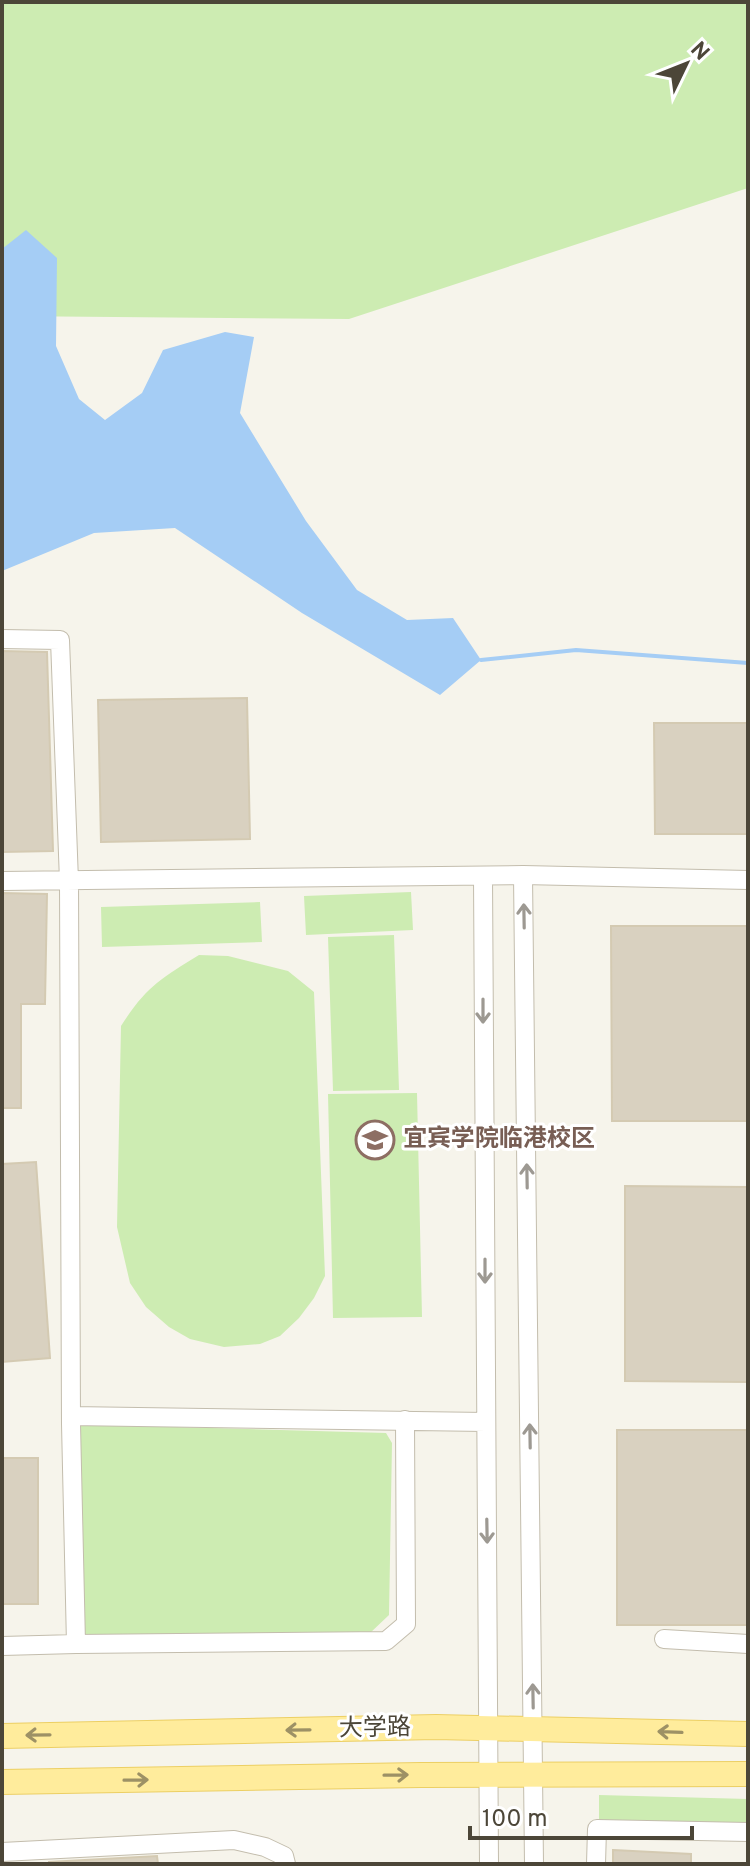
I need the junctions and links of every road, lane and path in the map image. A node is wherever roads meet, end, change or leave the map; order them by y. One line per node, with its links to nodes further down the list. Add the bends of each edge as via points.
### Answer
1 (2, 639): 6 (street, via 60,640)
2 (523, 875): 3 (street); 4 (street); 15 (street, one-way to 2)
3 (483, 877): 6 (street); 9 (street, one-way to 9)
4 (748, 880)
5 (2, 881): 6 (street)
6 (69, 881): 7 (street)
7 (71, 1416): 8 (street); 11 (street)
8 (405, 1420): 9 (street); 11 (street, via 406,1624 386,1641)
9 (486, 1422): 14 (street, one-way to 14)
10 (664, 1639): 12 (street)
11 (76, 1644): 13 (street)
12 (748, 1644)
13 (2, 1646)
14 (490, 1728): 15 (main road, 大学路); 17 (main road, 大学路, one-way to 17); 18 (street)
15 (534, 1729): 16 (main road, 大学路, one-way to 15); 19 (street)
16 (748, 1734)
17 (2, 1736)
18 (490, 1774): 19 (main road, 大学路); 21 (main road, 大学路, one-way to 18); 25 (street)
19 (534, 1774): 20 (main road, 大学路); 26 (street)
20 (748, 1774)
21 (2, 1782)
22 (748, 1832): 27 (street, via 597,1829)
23 (2, 1852): 24 (street, via 234,1840 265,1847 284,1856)
24 (286, 1864)
25 (489, 1864)
26 (534, 1864)
27 (596, 1864)

